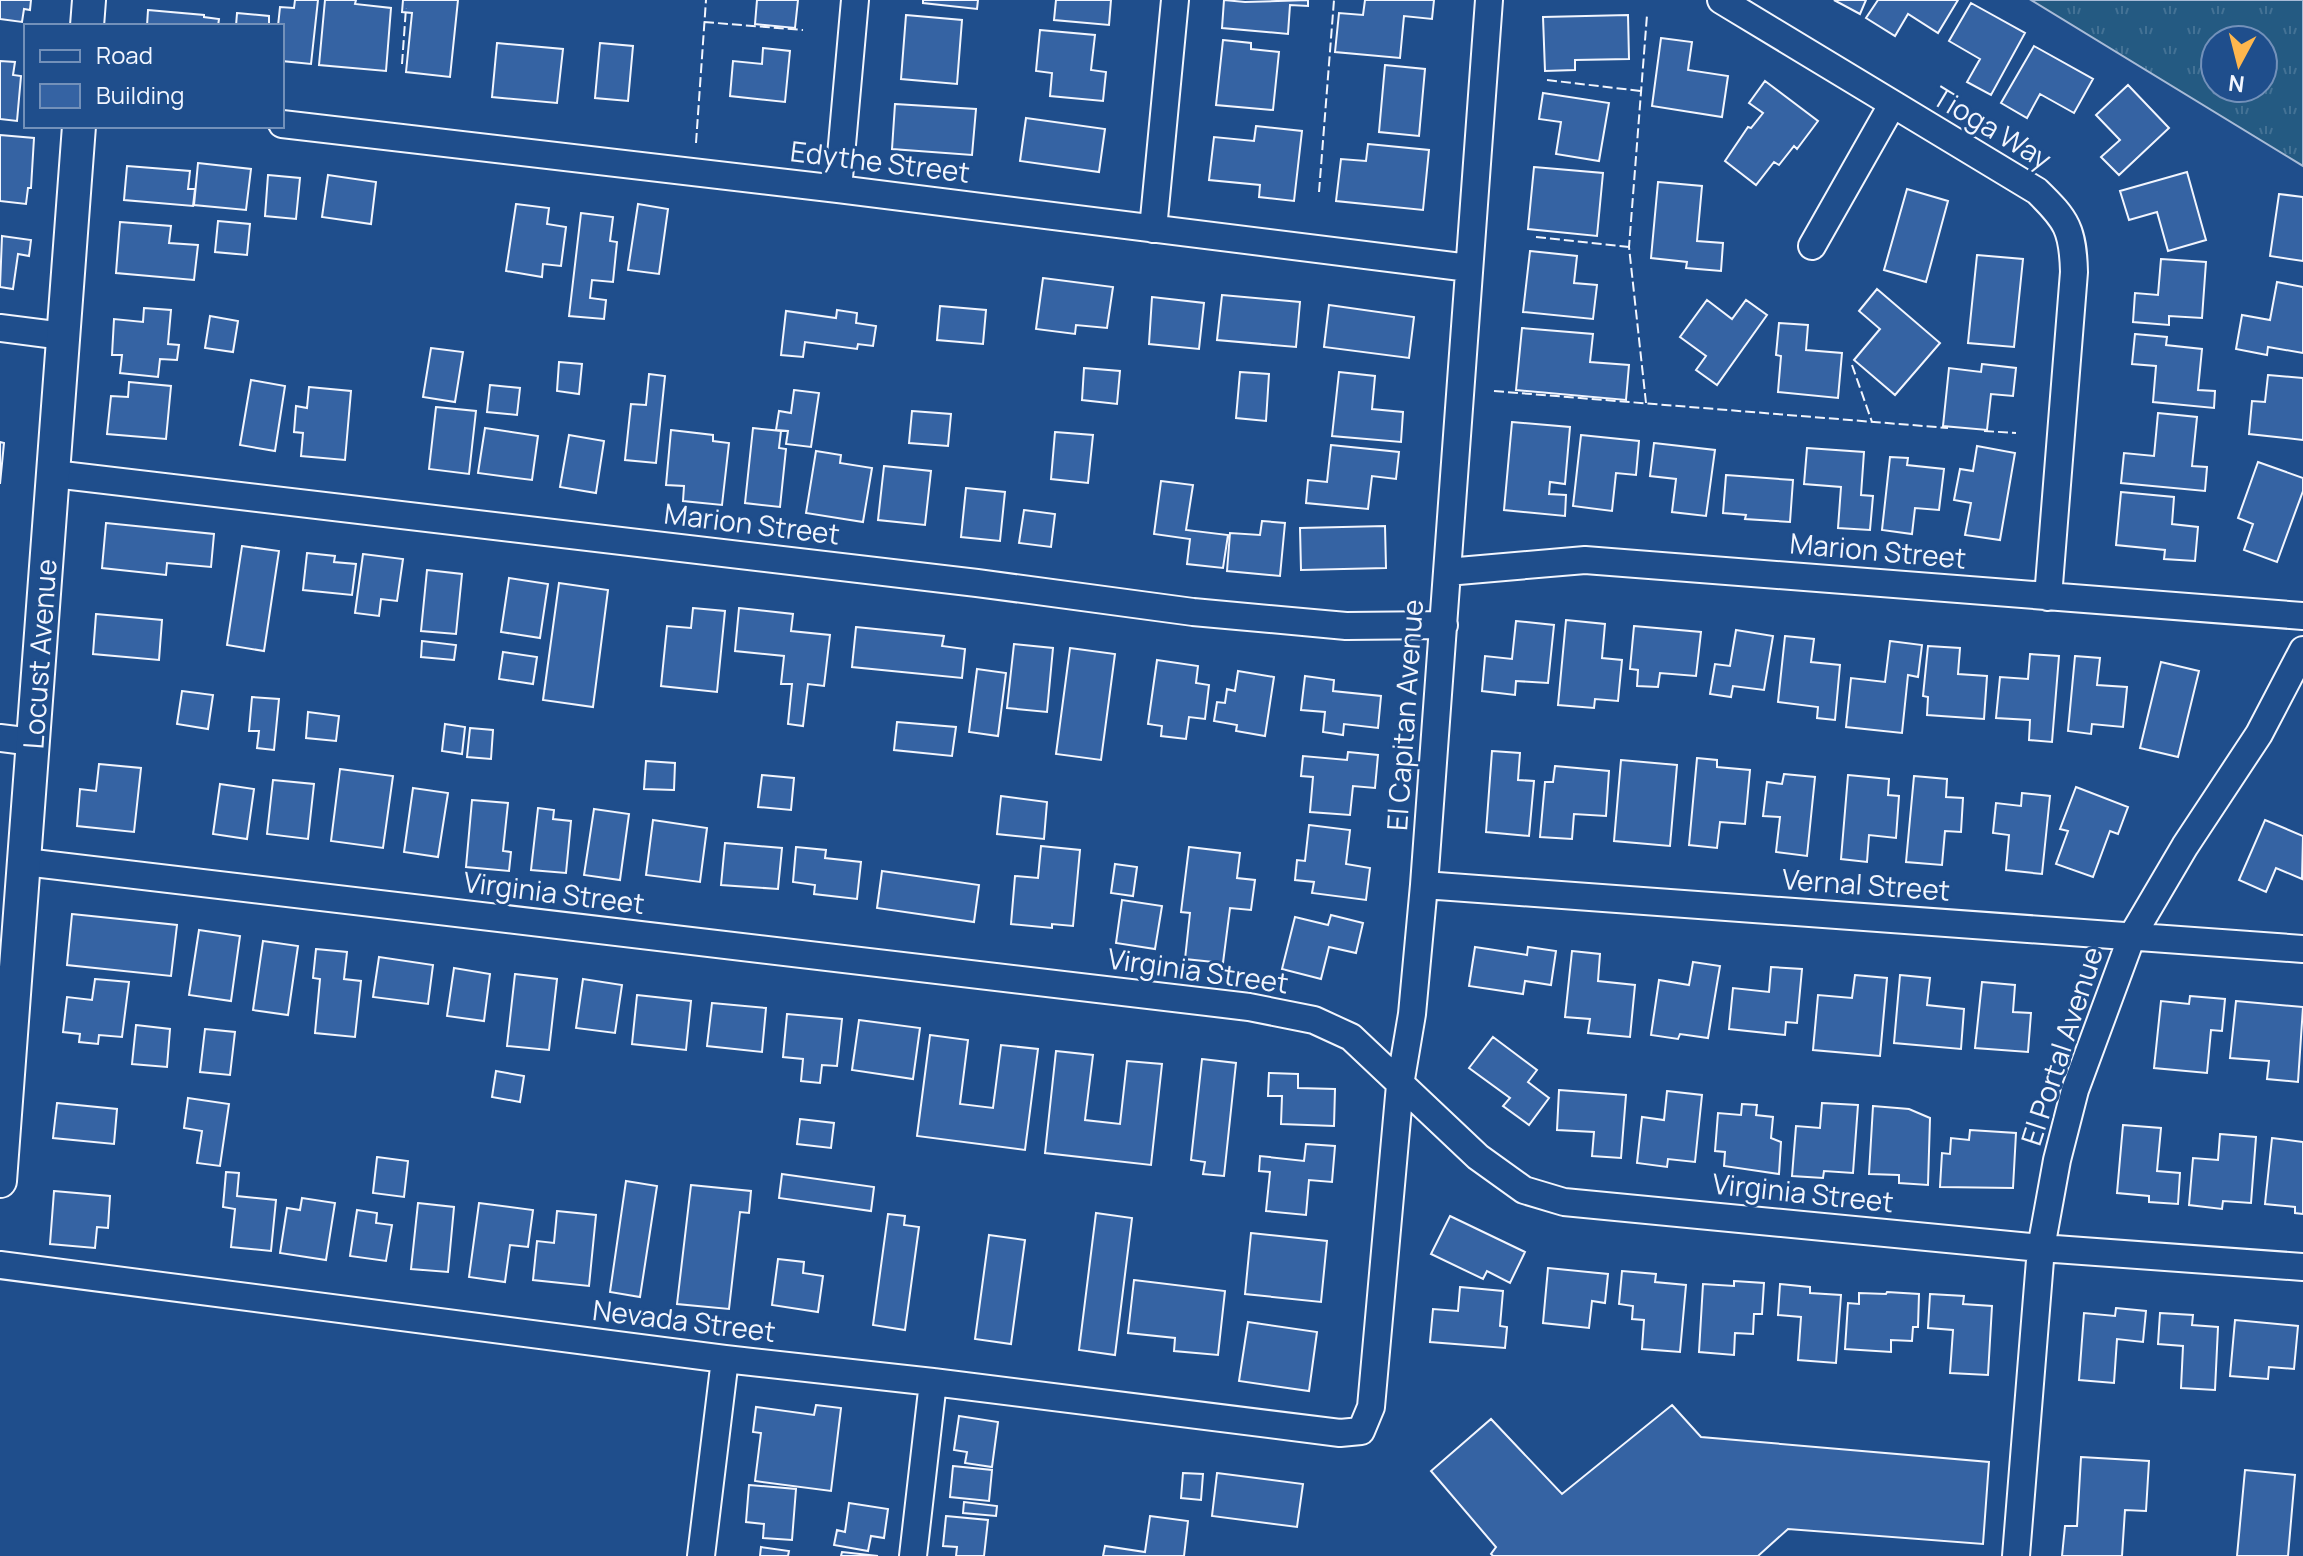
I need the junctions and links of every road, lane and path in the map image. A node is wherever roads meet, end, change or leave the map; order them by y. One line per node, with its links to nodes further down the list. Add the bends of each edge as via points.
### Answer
1 (89, 0): 6 (street)
2 (855, 0): 10 (street)
3 (1175, 0): 11 (street)
4 (1489, 0): 13 (street, El Capitan Avenue)
5 (1721, 0): 7 (street, Tioga Way)
6 (87, 24)
7 (1892, 105): 12 (street); 18 (street, Tioga Way, via 2037,191 2061,214 2073,241)
8 (284, 124): 10 (street, Edythe Street)
9 (79, 128): 15 (street, Locust Avenue)
10 (838, 189): 11 (street, Edythe Street)
11 (1153, 229): 13 (street, Edythe Street)
12 (1812, 246)
13 (1469, 268): 17 (street, El Capitan Avenue)
14 (0, 328): 15 (street)
15 (63, 336): 16 (street, Locust Avenue)
16 (54, 474): 20 (street, Marion Street, via 1193,612 1346,626); 23 (street, Locust Avenue)
17 (1447, 572): 18 (street, Marion Street, via 1585,560); 20 (street, El Capitan Avenue)
18 (2048, 597): 19 (street, Marion Street)
19 (2303, 616)
20 (1444, 625): 25 (street, El Capitan Avenue)
21 (2303, 650): 26 (street, El Portal Avenue, via 2259,734)
22 (0, 738): 23 (street)
23 (33, 742): 24 (street, Locust Avenue)
24 (25, 862): 28 (street, Virginia Street, via 1249,1007 1314,1020 1351,1037); 29 (street, Locust Avenue)
25 (1424, 885): 26 (street, Vernal Street); 28 (street, El Capitan Avenue)
26 (2132, 936): 27 (street, Vernal Street); 30 (street, El Portal Avenue, via 2075,1090)
27 (2303, 949)
28 (1400, 1085): 30 (street, Virginia Street, via 1478,1157 1524,1190 1564,1202); 35 (street, El Capitan Avenue, via 1371,1407)
29 (0, 1181)
30 (2041, 1248): 32 (street, Virginia Street); 38 (street, El Portal Avenue)
31 (0, 1265): 33 (street, Nevada Street)
32 (2303, 1267)
33 (725, 1359): 34 (street, Nevada Street); 36 (street)
34 (933, 1382): 35 (street, Nevada Street, via 1340,1433); 37 (street)
35 (1361, 1431)
36 (701, 1556)
37 (913, 1556)
38 (2016, 1556)

